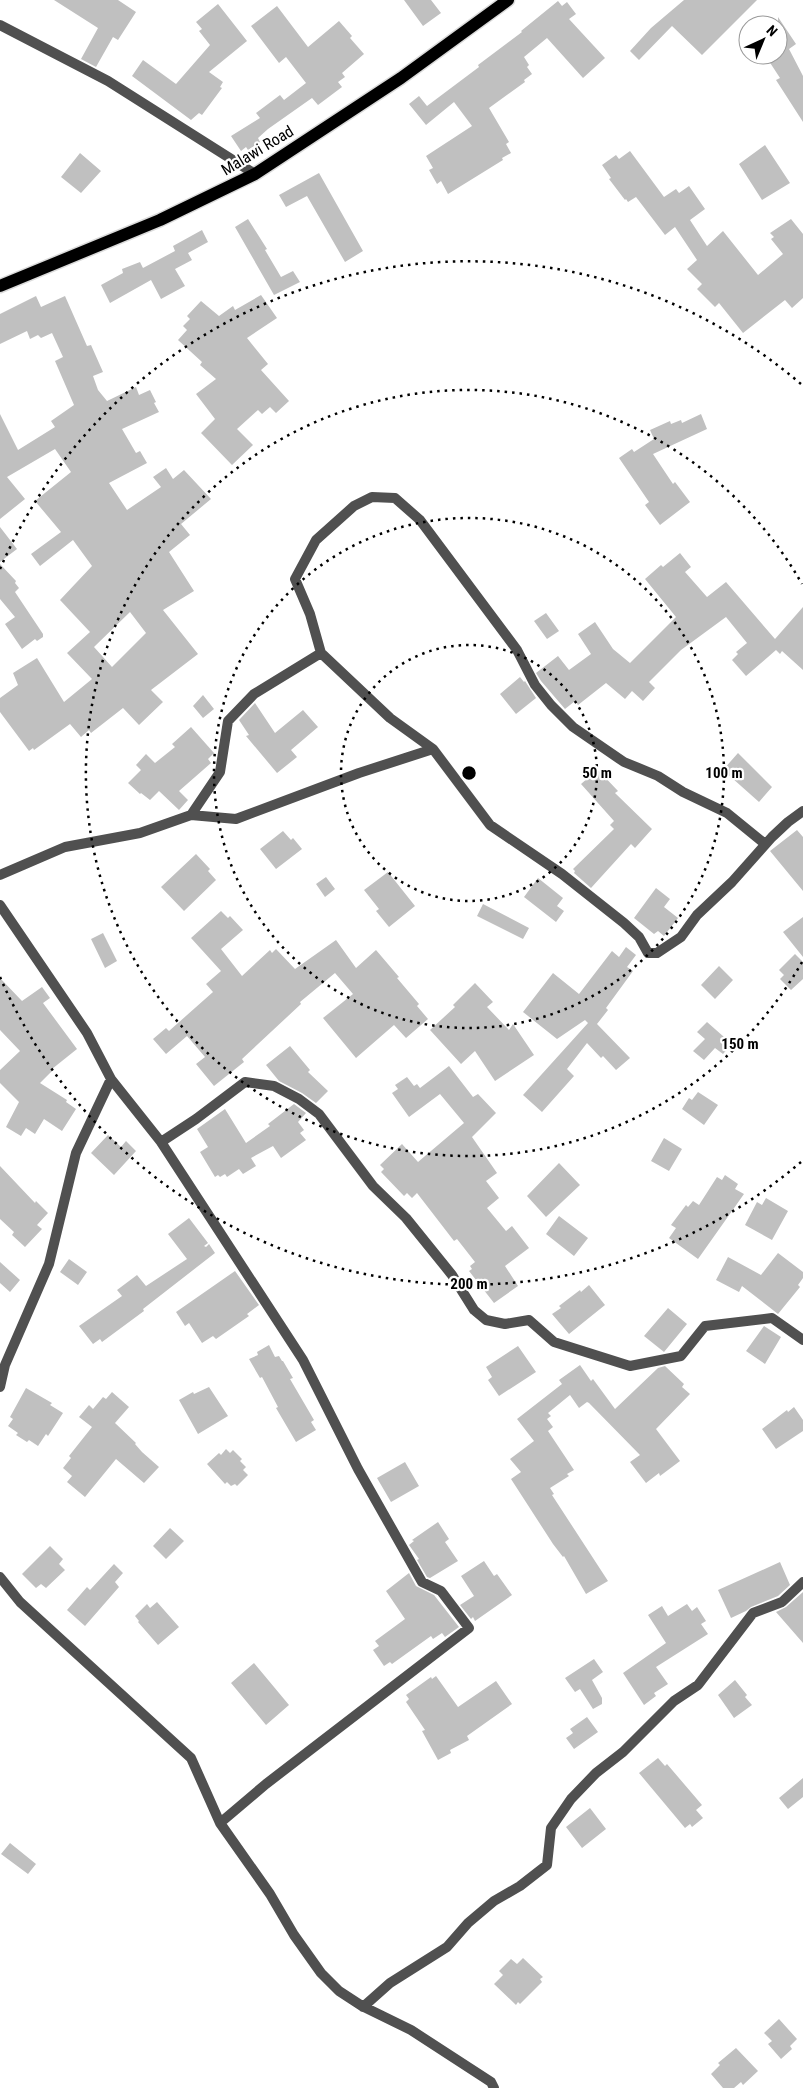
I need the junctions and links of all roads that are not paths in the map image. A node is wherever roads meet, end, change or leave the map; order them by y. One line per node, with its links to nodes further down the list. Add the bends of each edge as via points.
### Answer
1 (508, 0): 3 (main road, Malawi Road, via 401,78)
2 (0, 25): 3 (street, via 108,81)
3 (255, 174): 4 (main road, Malawi Road, via 160,220)
4 (0, 286)
5 (320, 653): 6 (street, via 390,718); 8 (street, via 254,694 228,721 220,772); 9 (street, via 310,614 295,579 316,540 354,506 372,497 395,498 420,520 517,650 535,685 573,727 624,762 658,776 727,813)
6 (433, 749): 8 (street, via 236,819); 9 (street, via 490,825 562,874 624,923 639,937 648,953 661,951 681,937)
7 (803, 811): 9 (street)
8 (191, 815): 10 (street, via 140,833 65,847)
9 (764, 844)
10 (0, 875)
11 (0, 905): 12 (street, via 87,1033)
12 (111, 1079): 13 (street); 15 (street, via 76,1153 49,1264 5,1364)
13 (161, 1142): 14 (street, via 245,1082 274,1086 319,1114 373,1186 406,1218 452,1276 474,1310 486,1320 505,1324 529,1320 554,1342 630,1366 681,1356 705,1326 772,1318); 18 (street, via 303,1360 358,1469 422,1582 441,1590 469,1628 266,1784)
14 (803, 1340)
15 (0, 1386)
16 (0, 1577): 18 (street, via 20,1602 191,1758)
17 (803, 1582): 19 (street, via 782,1602 753,1613 698,1686 674,1701 571,1799 551,1828 547,1865 494,1901 468,1922 447,1947 390,1983)
18 (220, 1824): 19 (street, via 321,1973 339,1991)
19 (363, 2007): 20 (street, via 411,2030 491,2082)
20 (494, 2088)

